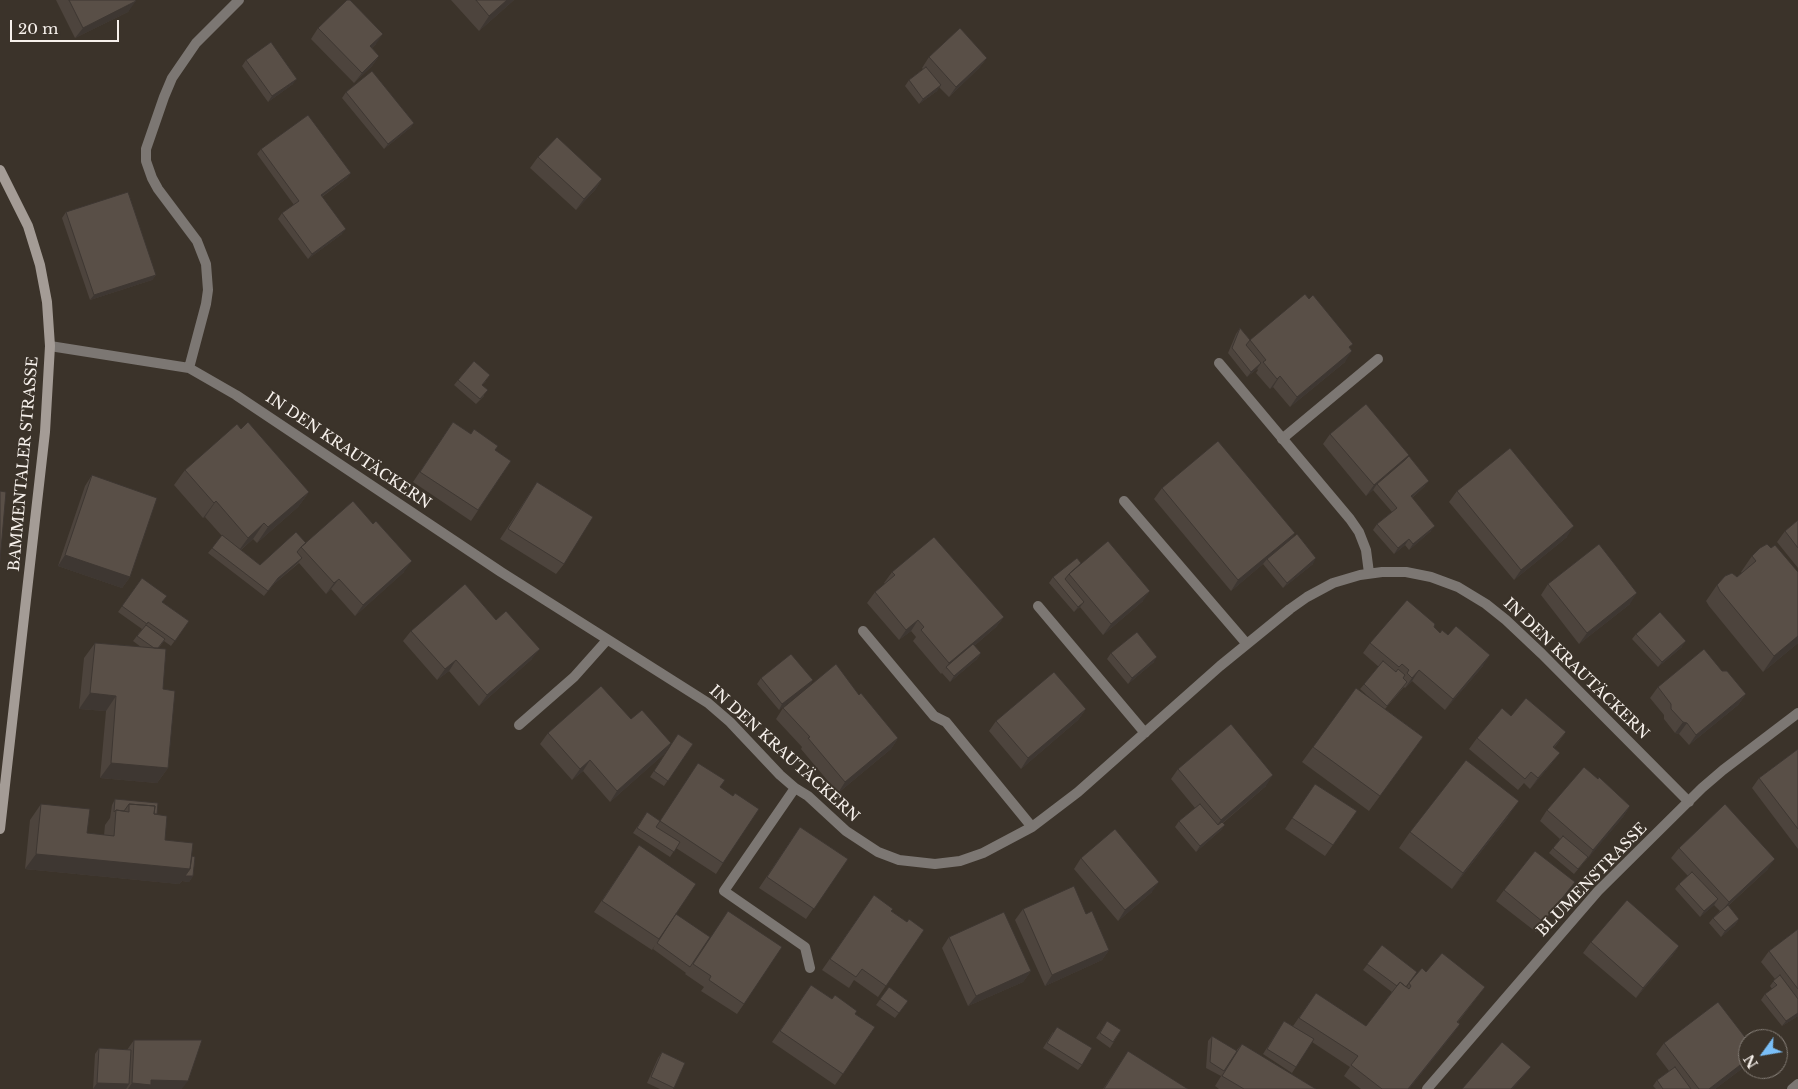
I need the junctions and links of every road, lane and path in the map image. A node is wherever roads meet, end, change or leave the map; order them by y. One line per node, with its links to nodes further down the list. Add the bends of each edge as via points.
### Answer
1 (239, 0): 6 (street, via 196,43 172,78 146,149 152,178 197,241 206,264 206,304)
2 (0, 170): 3 (main road, BAMMENTALER STRASSE, via 28,226 37,256 47,302)
3 (50, 346): 6 (street, IN DEN KRAUTÄCKERN); 20 (main road, BAMMENTALER STRASSE, via 45,432)
4 (1378, 359): 7 (street)
5 (1219, 363): 7 (street)
6 (190, 368): 12 (street, IN DEN KRAUTÄCKERN, via 310,443)
7 (1282, 439): 9 (street, via 1359,532 1366,550)
8 (1124, 501): 13 (street)
9 (1369, 573): 13 (street, IN DEN KRAUTÄCKERN, via 1346,578 1320,590); 18 (street, IN DEN KRAUTÄCKERN, via 1400,572 1431,577 1486,604 1542,654)
10 (1038, 606): 16 (street)
11 (863, 631): 19 (street, via 934,716 946,722)
12 (607, 640): 15 (street, via 574,677); 17 (street, IN DEN KRAUTÄCKERN, via 708,704)
13 (1246, 643): 16 (street, IN DEN KRAUTÄCKERN)
14 (1798, 713): 18 (street, BLUMENSTRASSE, via 1723,770)
15 (519, 725)
16 (1145, 733): 19 (street, IN DEN KRAUTÄCKERN, via 1078,792)
17 (795, 788): 19 (street, IN DEN KRAUTÄCKERN, via 846,831 878,852 904,862 935,864 960,860 983,853); 21 (street, via 724,891 805,947)
18 (1689, 802): 23 (street, BLUMENSTRASSE, via 1590,899)
19 (1032, 827)
20 (0, 829)
21 (810, 968)
22 (1798, 1084): 24 (street)
23 (1427, 1089)
24 (1792, 1089)

